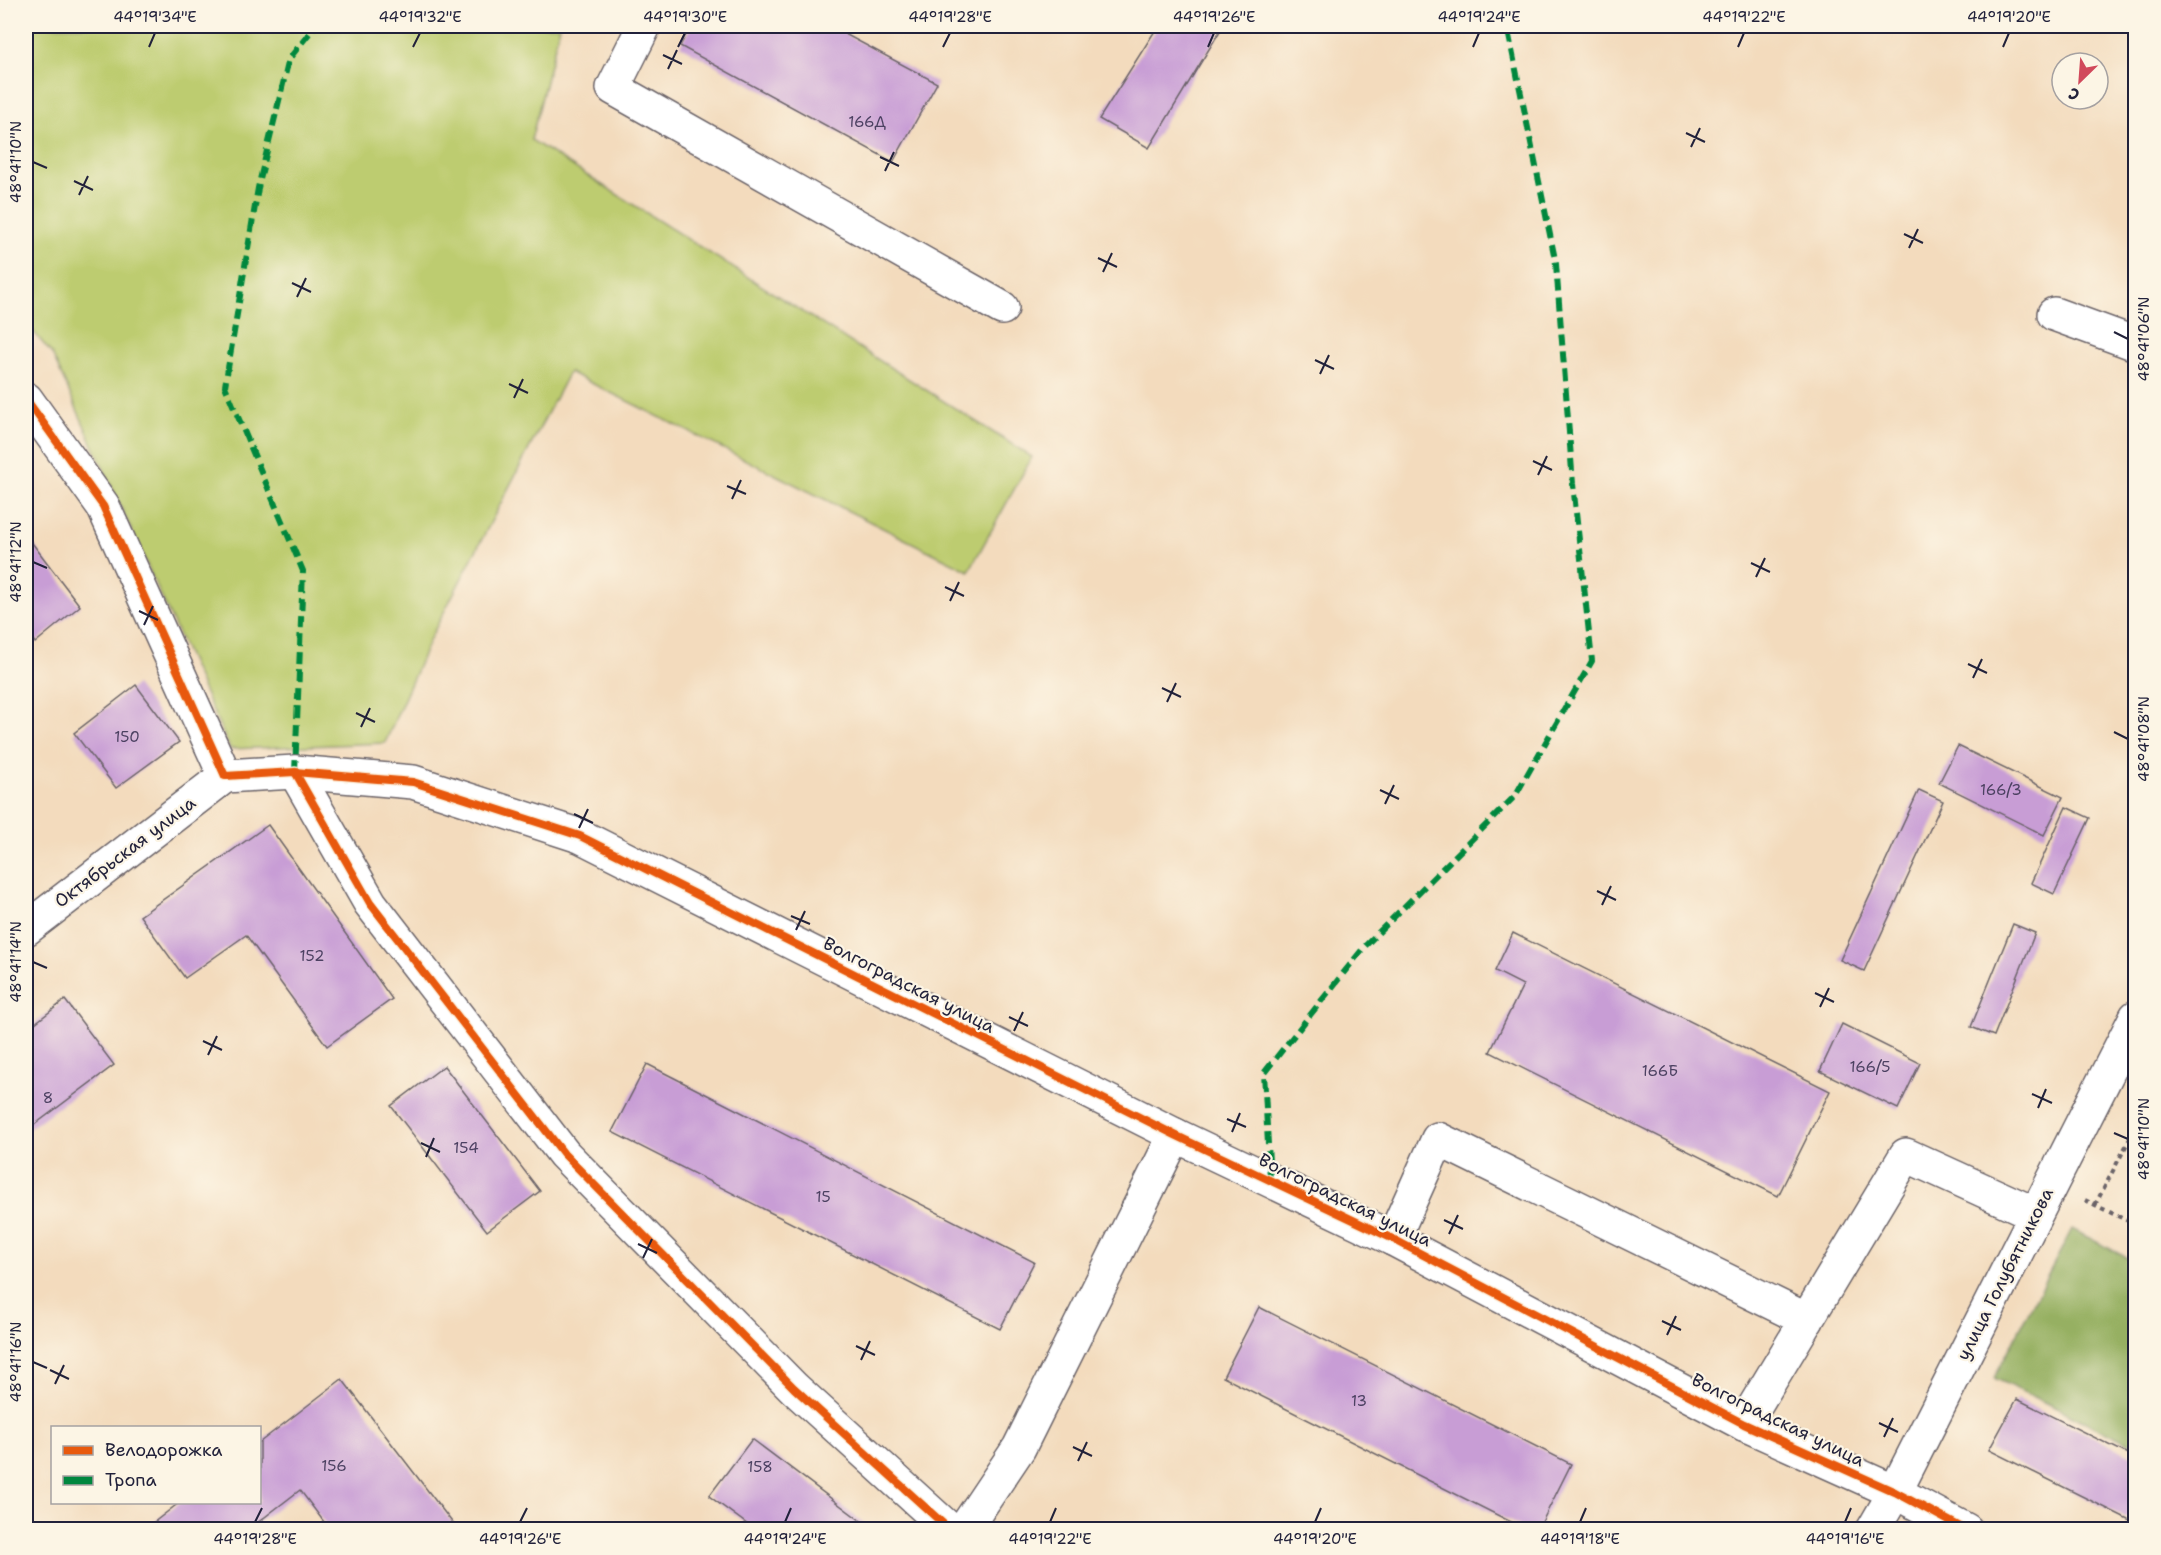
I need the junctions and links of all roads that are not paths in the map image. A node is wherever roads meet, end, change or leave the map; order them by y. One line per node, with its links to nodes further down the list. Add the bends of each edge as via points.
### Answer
1 (644, 26): 2 (street, via 613,88)
2 (1002, 308)
3 (2054, 314): 4 (street)
4 (2136, 344)
5 (26, 399): 7 (street, via 103,506)
6 (295, 772): 7 (street, Волгоградская улица); 10 (street, Волгоградская улица, via 413,782 580,836); 16 (street, via 370,903 564,1154 795,1388)
7 (225, 776): 8 (street, Октябрьская улица)
8 (26, 929)
9 (2136, 1017): 11 (street, улица Голубятникова)
10 (1175, 1135): 12 (street, Волгоградская улица); 17 (street, via 1019,1448)
11 (2035, 1214): 13 (street, via 1906,1155); 15 (street, улица Голубятникова)
12 (1393, 1239): 13 (street, via 1438,1139); 14 (street, Волгоградская улица)
13 (1807, 1320): 14 (street)
14 (1744, 1424): 15 (street, Волгоградская улица)
15 (1895, 1492): 18 (street, улица Голубятникова); 19 (street, Волгоградская улица)
16 (950, 1530)
17 (964, 1530)
18 (1873, 1530)
19 (1966, 1530)

